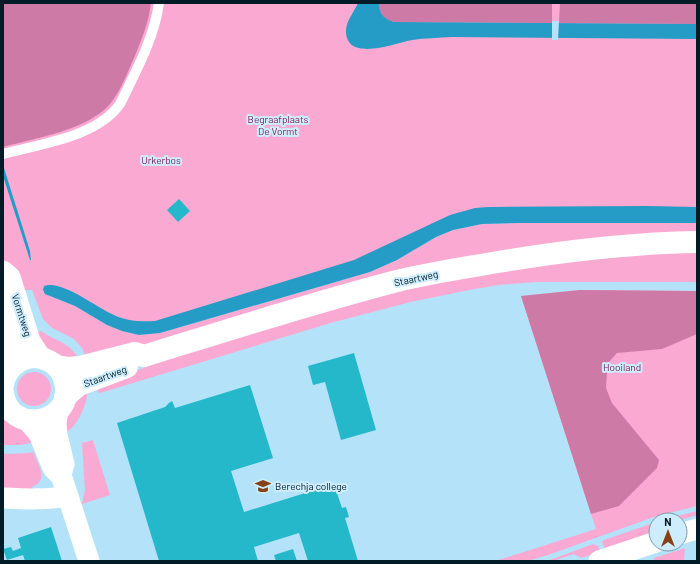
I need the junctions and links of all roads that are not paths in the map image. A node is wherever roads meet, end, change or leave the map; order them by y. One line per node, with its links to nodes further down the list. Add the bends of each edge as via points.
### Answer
1 (159, 3): 2 (lane, via 154,29 145,53 114,111 97,124 80,132)
2 (3, 154)
3 (697, 242): 6 (main road, Staartweg, via 558,253 418,277 328,300)
4 (3, 272): 7 (street, Vormtweg, via 10,277 30,341)
5 (3, 295): 8 (street, Vormtweg, via 14,344 14,355)
6 (144, 356): 7 (main road, Staartweg, via 135,353 75,368); 9 (main road, Staartweg, via 138,364 80,385)
7 (49, 362): 8 (main road, Staartweg, via 25,358 16,363); 9 (main road, via 65,380 66,391)
8 (5, 379)
9 (62, 403): 10 (main road, Staartweg, via 54,414 33,421); 11 (street, via 56,422)
10 (11, 408): 11 (street, via 39,434 53,468)
11 (63, 470): 12 (street)
12 (68, 496): 13 (street, via 32,500); 15 (street)
13 (3, 498)
14 (647, 550): 16 (street)
15 (89, 561)
16 (599, 561)

